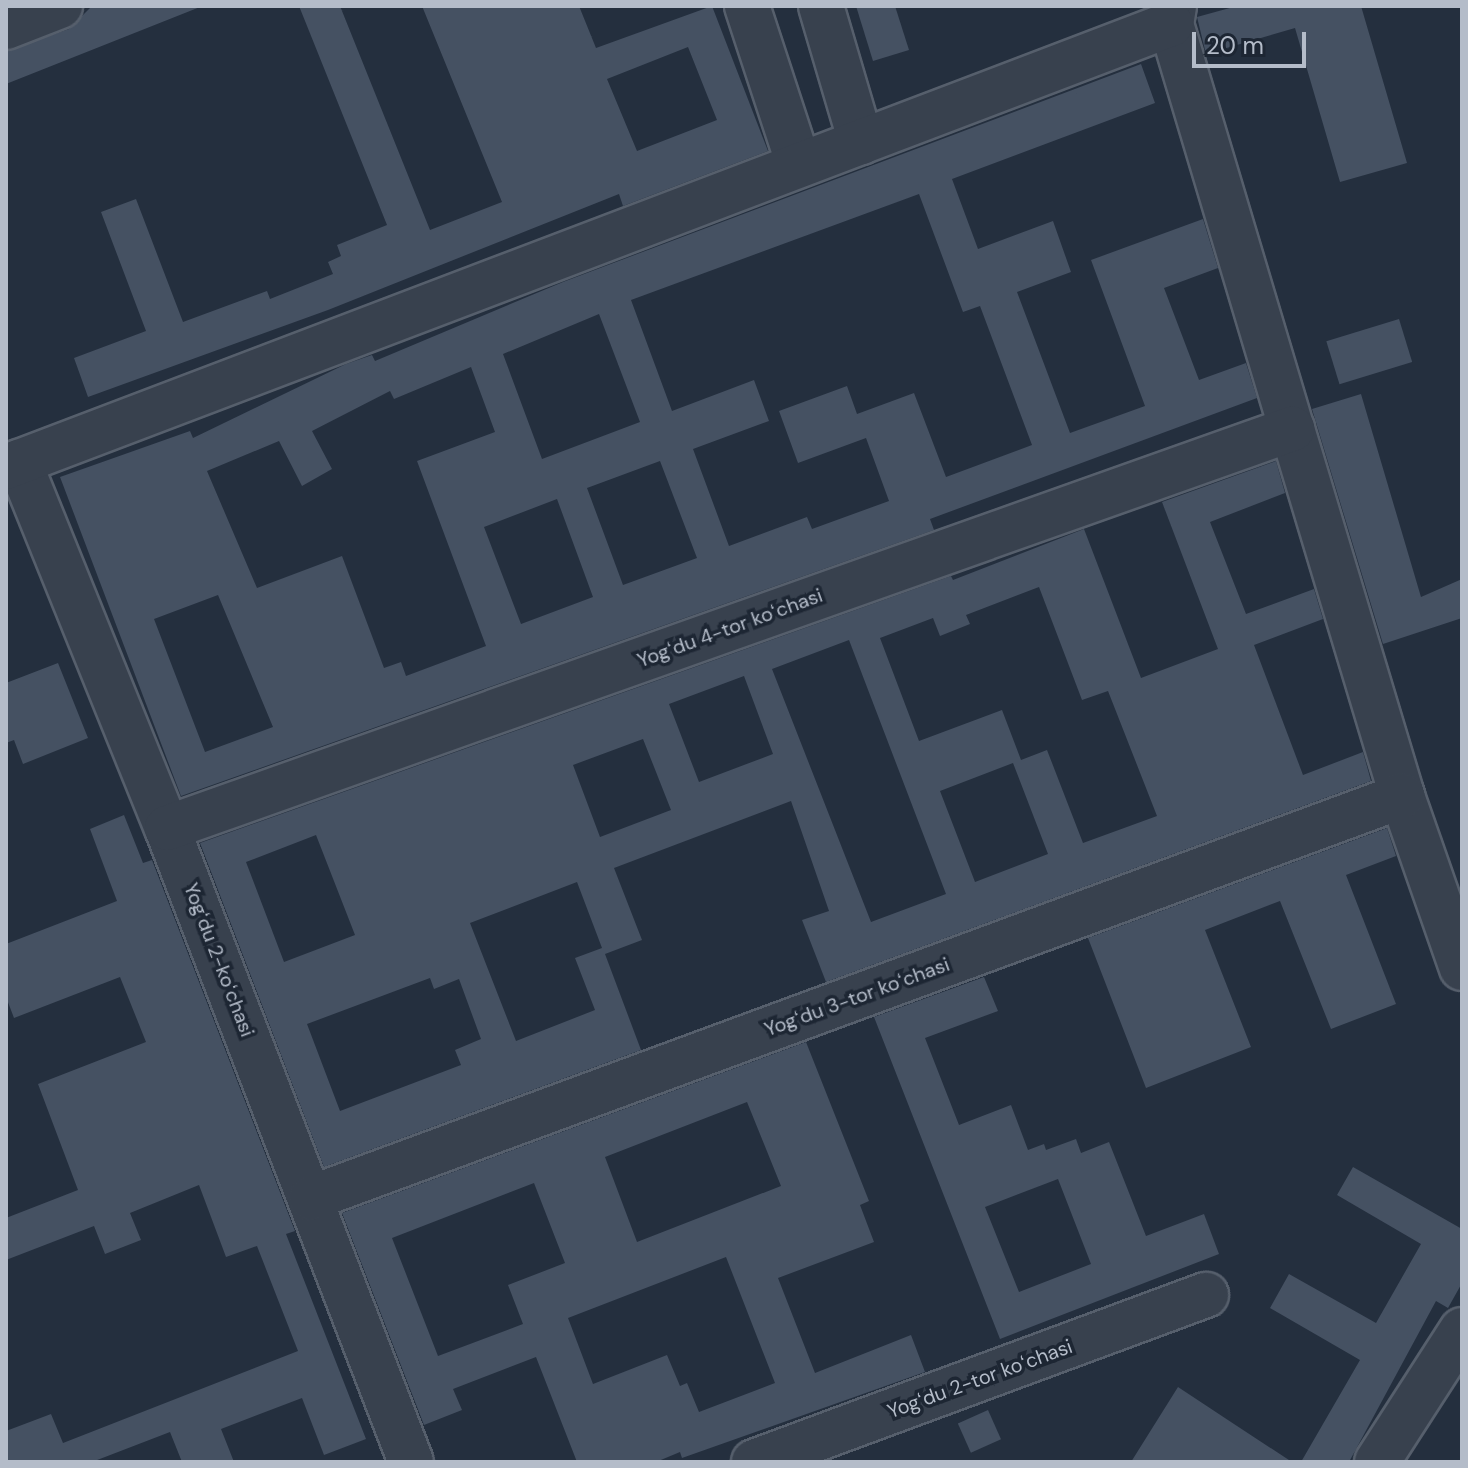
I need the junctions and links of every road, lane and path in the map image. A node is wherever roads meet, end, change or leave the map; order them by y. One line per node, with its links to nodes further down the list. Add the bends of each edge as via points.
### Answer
1 (60, 6): 5 (street)
2 (747, 6): 7 (street)
3 (821, 6): 6 (street)
4 (1173, 15): 6 (street); 8 (street)
5 (6, 27)
6 (861, 142): 7 (street)
7 (799, 165): 9 (street)
8 (1292, 429): 10 (street); 11 (street, Yogʻdu 4-tor koʻchasi)
9 (13, 464): 11 (street, Yogʻdu 2-koʻchasi)
10 (1402, 796): 12 (street); 13 (street, Yogʻdu 3-tor koʻchasi)
11 (167, 828): 13 (street, Yogʻdu 2-koʻchasi)
12 (1462, 968)
13 (311, 1198): 16 (street, Yogʻdu 2-koʻchasi)
14 (1206, 1295): 17 (street, Yogʻdu 2-tor koʻchasi)
15 (1462, 1330): 18 (street)
16 (411, 1462)
17 (754, 1462)
18 (1377, 1462)

